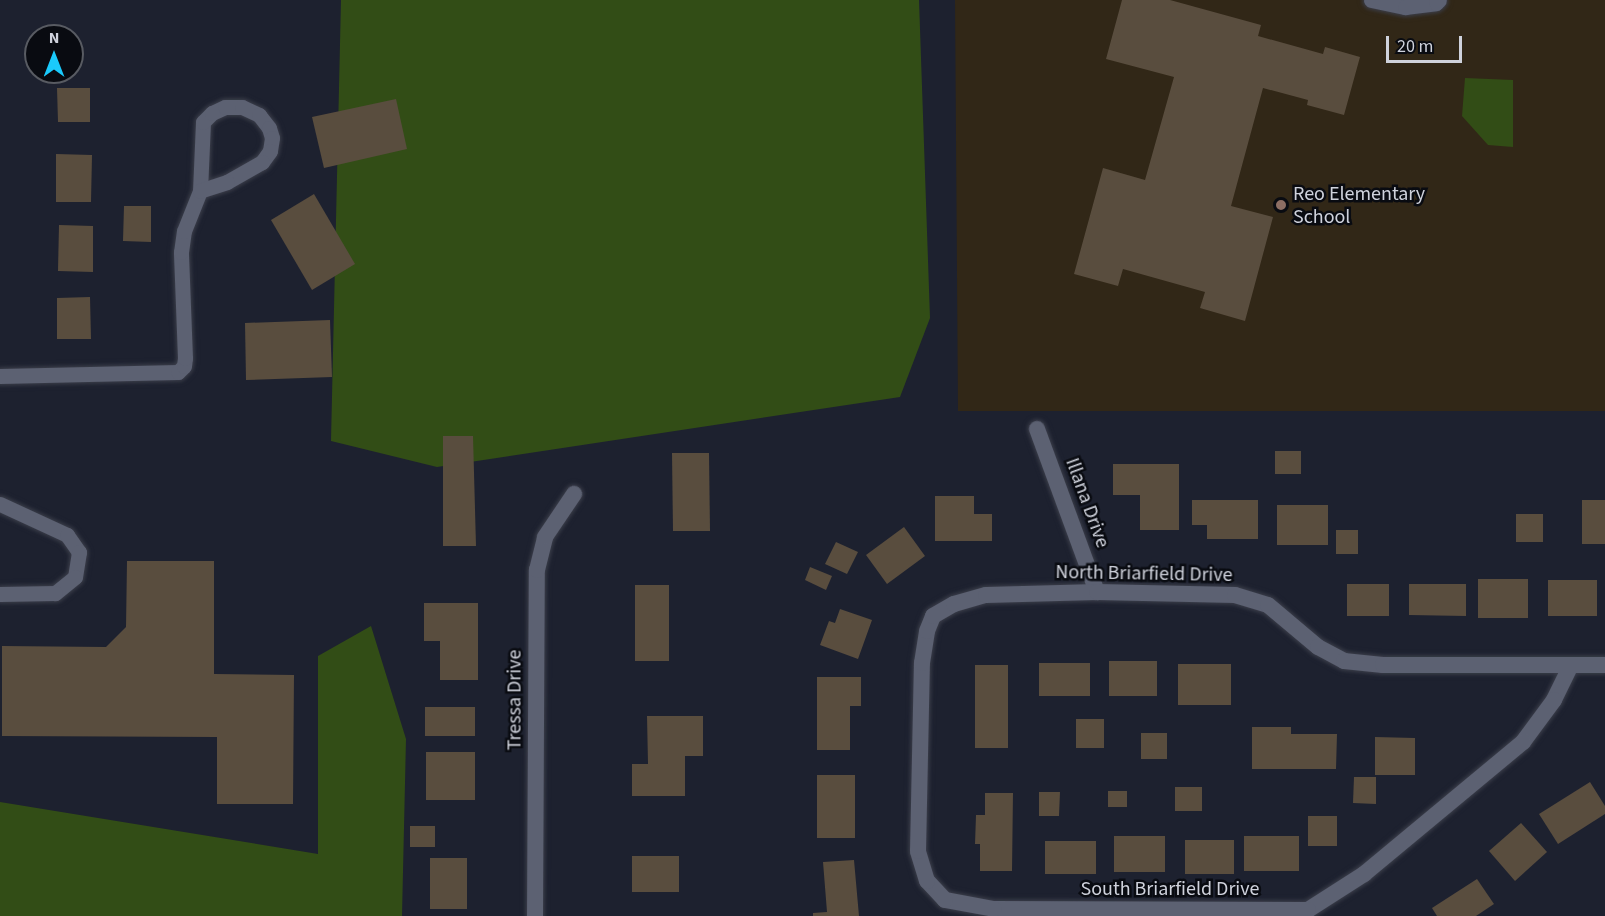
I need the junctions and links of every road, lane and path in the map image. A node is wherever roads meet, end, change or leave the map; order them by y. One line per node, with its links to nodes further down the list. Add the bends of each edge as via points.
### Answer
1 (1371, 0): 2 (lane, via 1406,7)
2 (1439, 0)
3 (200, 191): 3 (lane, via 203,122 225,107 242,107 259,115 272,138 270,151 262,162 227,182); 4 (lane, via 182,242 185,358 178,372)
4 (0, 376)
5 (1037, 429): 8 (street, Illana Drive)
6 (574, 494): 13 (street, Tressa Drive, via 545,537 537,570)
7 (0, 504): 9 (lane, via 67,535 79,552 75,577 55,593)
8 (1097, 592): 10 (street, North Briarfield Drive, via 986,595 954,604 933,616); 11 (street, North Briarfield Drive, via 1234,595 1268,605 1318,647 1344,661 1383,665)
9 (0, 594)
10 (927, 631): 11 (street, South Briarfield Drive, via 922,663 918,851 927,881 945,900 994,909 1308,910 1364,874 1523,742 1554,700)
11 (1571, 665): 12 (street, North Briarfield Drive)
12 (1605, 665)
13 (535, 916)

